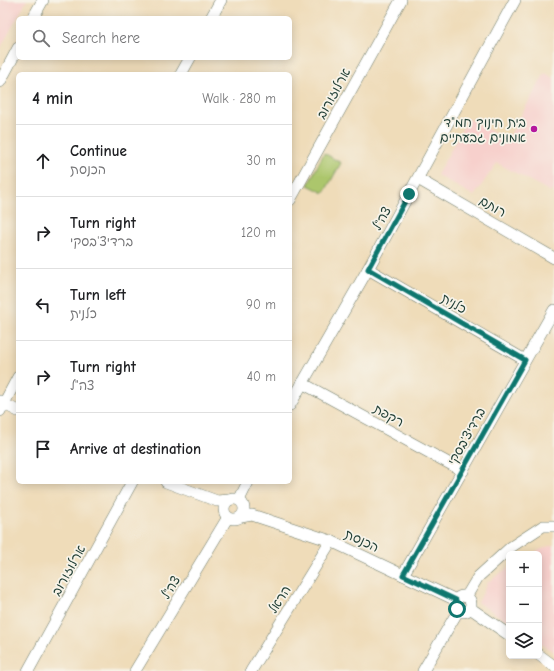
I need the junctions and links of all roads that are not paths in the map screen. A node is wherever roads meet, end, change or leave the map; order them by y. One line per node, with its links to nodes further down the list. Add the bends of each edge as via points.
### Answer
1 (43, 0): 5 (street)
2 (221, 0): 6 (street)
3 (401, 0): 12 (street, ארלוזורוב)
4 (516, 0): 11 (street, צה"ל)
5 (34, 16)
6 (212, 16)
7 (16, 52): 10 (street)
8 (189, 60): 9 (street)
9 (182, 72)
10 (0, 82)
11 (418, 179): 13 (street, רותם); 14 (street, צה"ל)
12 (292, 196)
13 (554, 258)
14 (368, 269): 16 (street, כלנית); 18 (street, צה"ל)
15 (554, 310): 16 (street, ברדיצ'בסקי)
16 (525, 360): 22 (street, ברדיצ'בסקי)
17 (16, 380): 20 (street)
18 (302, 383): 19 (street, צה"ל); 22 (street, רקפת)
19 (292, 401)
20 (1, 405): 21 (street)
21 (16, 410)
22 (463, 471): 33 (street, ברדיצ'בסקי)
23 (131, 484): 38 (street, ארלוזורוב)
24 (171, 484): 26 (street)
25 (247, 484): 27 (street)
26 (217, 501): 27 (street); 28 (street)
27 (237, 501): 28 (street, via 224,506); 29 (street); 30 (street, via 244,511)
28 (226, 514): 30 (street, via 233,519); 39 (street, צה"ל)
29 (252, 515): 30 (street); 32 (street, הכנסת)
30 (241, 517)
31 (554, 526): 34 (street, via 543,526 511,547 478,577)
32 (331, 541): 33 (street, הכנסת); 40 (street, הראל)
33 (403, 575): 34 (street, הכנסת)
34 (460, 603): 35 (street, via 463,612 470,608); 41 (street)
35 (506, 633)
36 (542, 658): 37 (street)
37 (554, 666)
38 (28, 671)
39 (135, 671)
40 (251, 671)
41 (423, 671)

